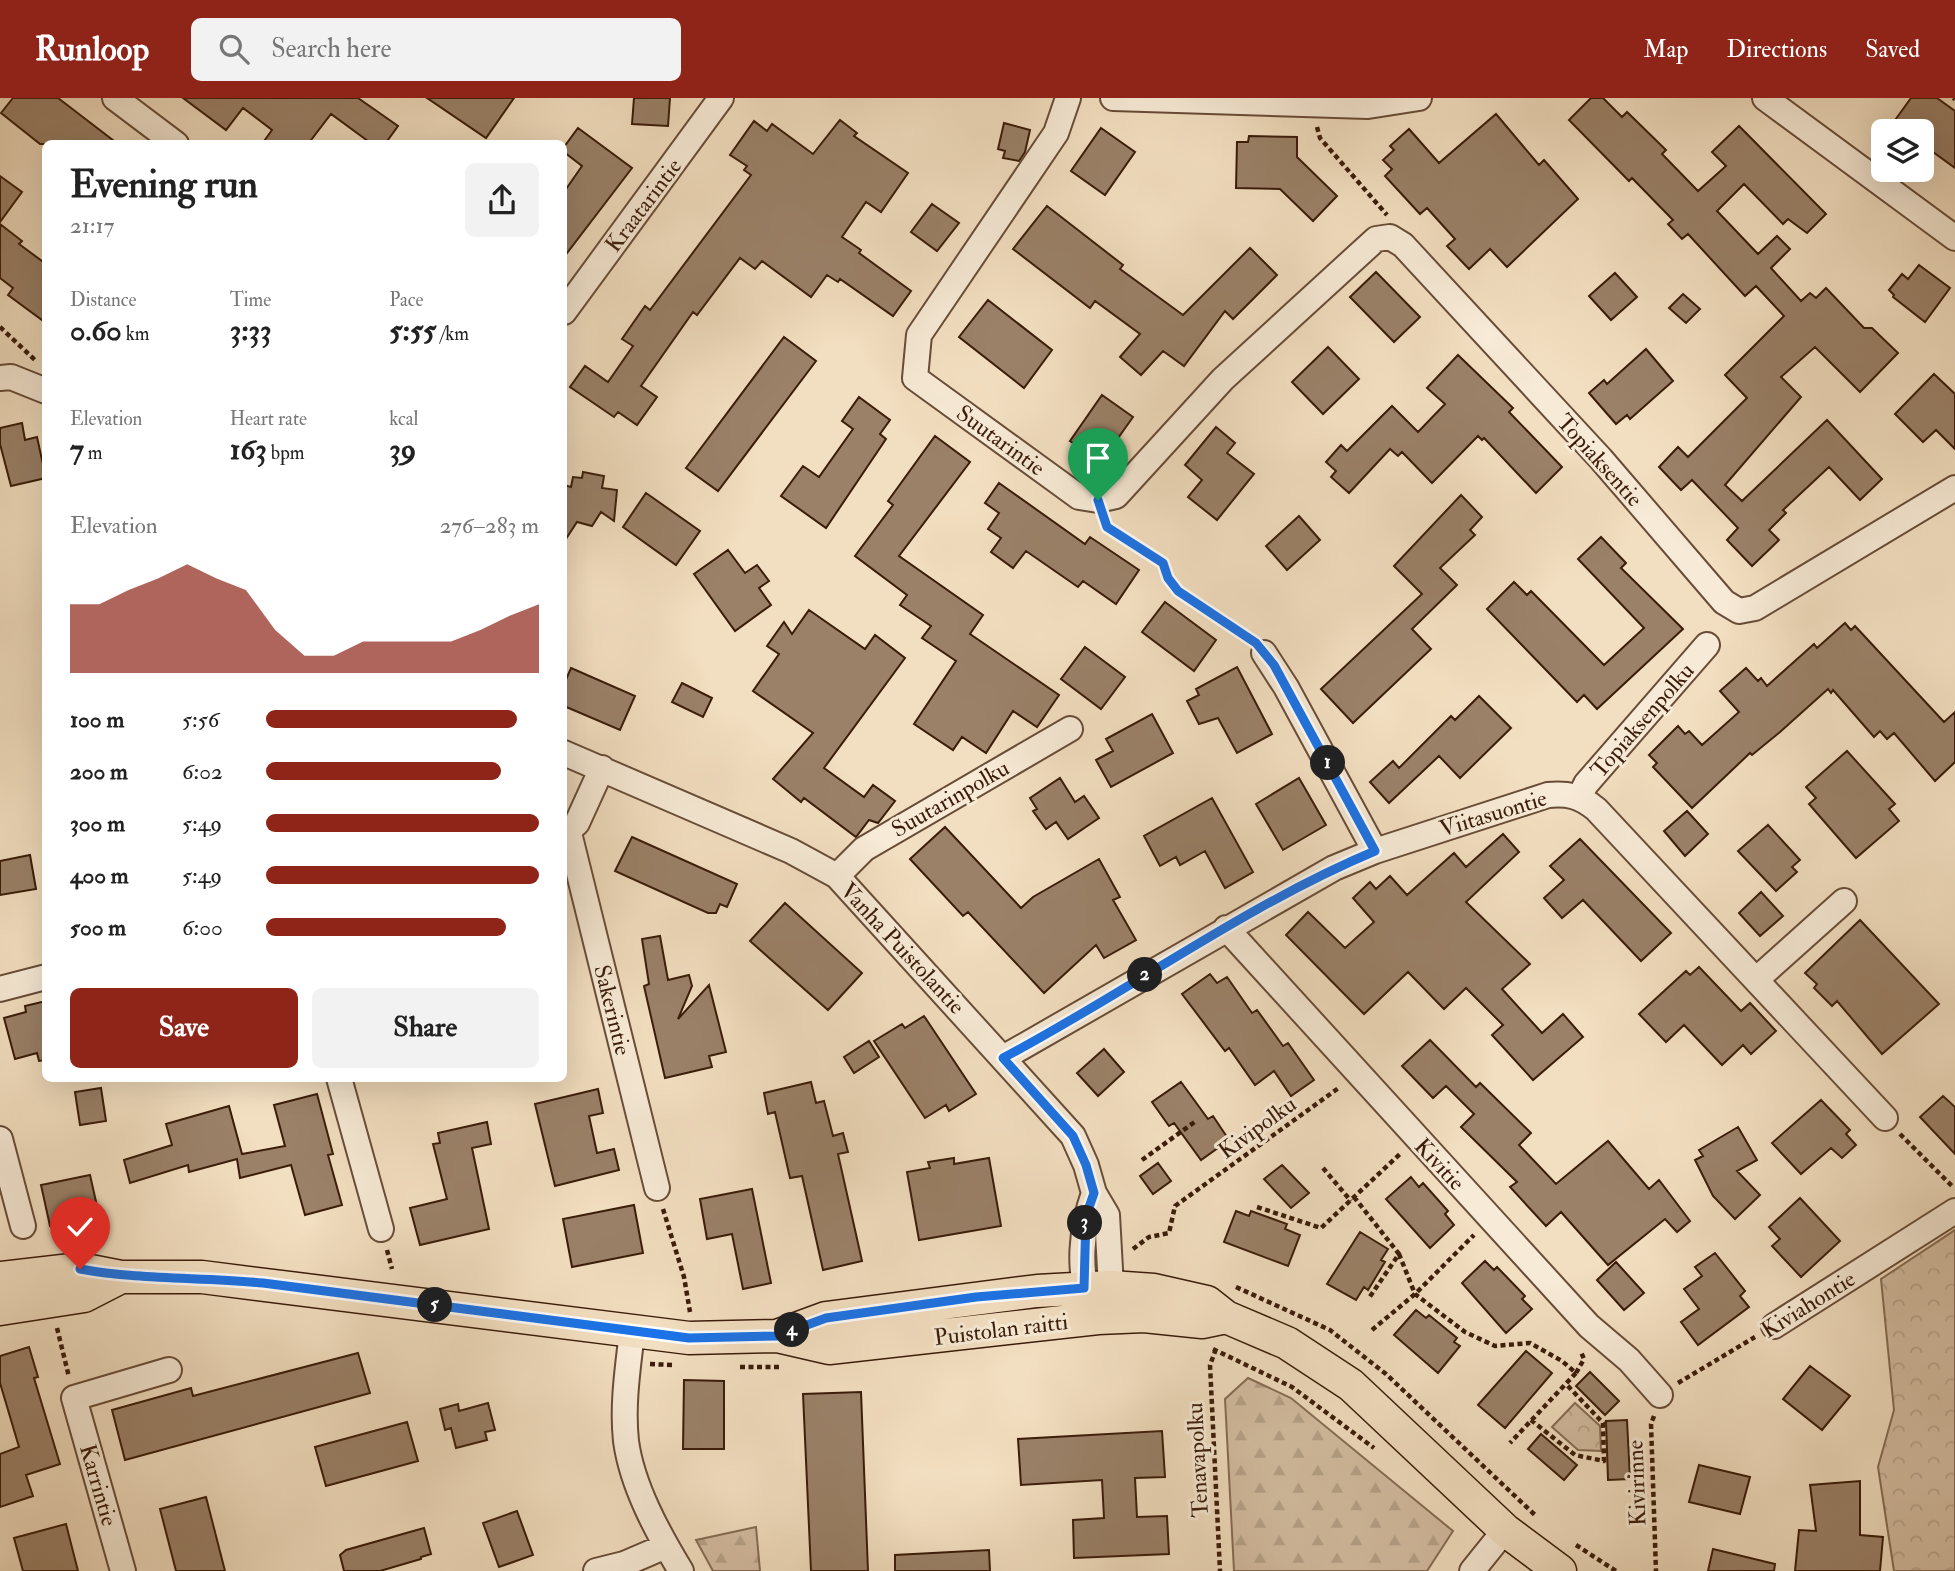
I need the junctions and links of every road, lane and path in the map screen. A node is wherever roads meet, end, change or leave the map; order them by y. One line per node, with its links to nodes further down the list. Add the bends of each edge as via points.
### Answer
1 (115, 98): 8 (street)
2 (721, 98): 11 (street, Kraatarintie)
3 (1068, 98): 17 (street, Suutarintie, via 1056,133 919,335 915,378 1079,497)
4 (1113, 98): 5 (street, via 1368,106)
5 (1419, 98)
6 (1765, 98): 10 (street)
7 (1317, 115): 9 (path, via 1320,138 1386,214)
8 (171, 140)
9 (1390, 237): 16 (street, Topiaksentie, via 1413,255 1601,459 1724,602 1739,611 1755,608); 17 (street, via 1376,239 1223,379 1116,496)
10 (1955, 238)
11 (567, 308)
12 (0, 327): 13 (path)
13 (37, 362)
14 (5, 377): 15 (street)
15 (42, 390)
16 (1955, 488)
17 (1098, 500): 19 (path, via 1107,527 1163,563 1178,591)
18 (1707, 645): 23 (street, Topiaksenpolku)
19 (1264, 653): 26 (street)
20 (1070, 729): 27 (street, Suutarinpolku, via 864,849)
21 (567, 754): 22 (street, Vanha Puistolantie)
22 (603, 768): 24 (street); 27 (street, Vanha Puistolantie)
23 (1580, 796): 26 (street, Viitasuontie, via 1548,794); 31 (street, Viitasuontie)
24 (567, 833)
25 (567, 838): 42 (street, Sakerintie)
26 (1375, 851): 29 (street, Viitasuontie, via 1334,868)
27 (837, 876): 33 (street, Vanha Puistolantie)
28 (1844, 901): 31 (street)
29 (1226, 928): 33 (street, Viitasuontie); 34 (street, Kivitie)
30 (42, 977): 32 (street)
31 (1757, 979): 36 (street, Viitasuontie)
32 (0, 989)
33 (1003, 1058): 54 (street, Vanha Puistolantie, via 1073,1136 1107,1215)
34 (1357, 1074): 38 (street, Kivitie); 50 (path, Kivipolku, via 1175,1206 1169,1233 1149,1237)
35 (340, 1082): 48 (street)
36 (1885, 1118): 43 (path)
37 (1196, 1121): 40 (path)
38 (1416, 1138): 44 (path); 74 (street, Kivitie, via 1597,1334 1629,1360)
39 (0, 1139): 47 (street)
40 (1142, 1160)
41 (1323, 1168): 44 (path)
42 (657, 1188): 58 (path)
43 (1955, 1189)
44 (1352, 1199): 45 (path, via 1321,1228); 51 (path)
45 (1257, 1207)
46 (1955, 1211): 62 (street, Kiviahontie)
47 (23, 1226)
48 (381, 1229)
49 (1477, 1232): 55 (path)
50 (1132, 1249)
51 (1399, 1254): 55 (path); 56 (path)
52 (121, 1277): 53 (main road, Puistolan raitti, via 80,1269); 57 (main road, Puistolan raitti, via 85,1296); 64 (main road, Puistolan raitti, via 263,1283)
53 (0, 1278)
54 (1097, 1288): 59 (main road, Puistolan raitti, via 1154,1290 1207,1302); 60 (street, Vanha Puistolantie); 65 (main road, Puistolan raitti, via 976,1297 826,1318)
55 (1415, 1294): 63 (path); 73 (path, via 1465,1332 1495,1346 1531,1343 1562,1361 1576,1373)
56 (1369, 1298)
57 (0, 1310)
58 (690, 1311)
59 (1226, 1317): 60 (main road, Puistolan raitti, via 1202,1322 1143,1316); 79 (main road, Puistolan raitti, via 1287,1343 1351,1385)
60 (1098, 1318): 65 (main road, Puistolan raitti, via 829,1348)
61 (55, 1320): 75 (path)
62 (1774, 1326): 74 (path, Kiviahontie)
63 (1372, 1330)
64 (632, 1332): 65 (main road, Puistolan raitti, via 689,1338); 80 (street, via 626,1441 633,1473)
65 (777, 1336)
66 (1203, 1346): 67 (path)
67 (1216, 1349): 78 (path, via 1292,1387); 84 (path, Tenavapolku, via 1210,1365)
68 (674, 1365): 69 (path)
69 (660, 1366)
70 (738, 1367): 71 (path)
71 (788, 1367)
72 (169, 1370): 75 (street)
73 (1566, 1384): 76 (path); 76 (path, via 1603,1423 1604,1461 1575,1455)
74 (1660, 1395): 87 (path, Kivirinne, via 1651,1424)
75 (74, 1398): 81 (street, Karrintie)
76 (1531, 1420): 77 (path)
77 (1510, 1443)
78 (1381, 1454)
79 (1505, 1530): 85 (street); 86 (main road, Puistolan raitti)
80 (666, 1546): 82 (street); 83 (street)
81 (124, 1571)
82 (596, 1571)
83 (681, 1571)
84 (1220, 1571)
85 (1472, 1571)
86 (1560, 1571)
87 (1656, 1571)

